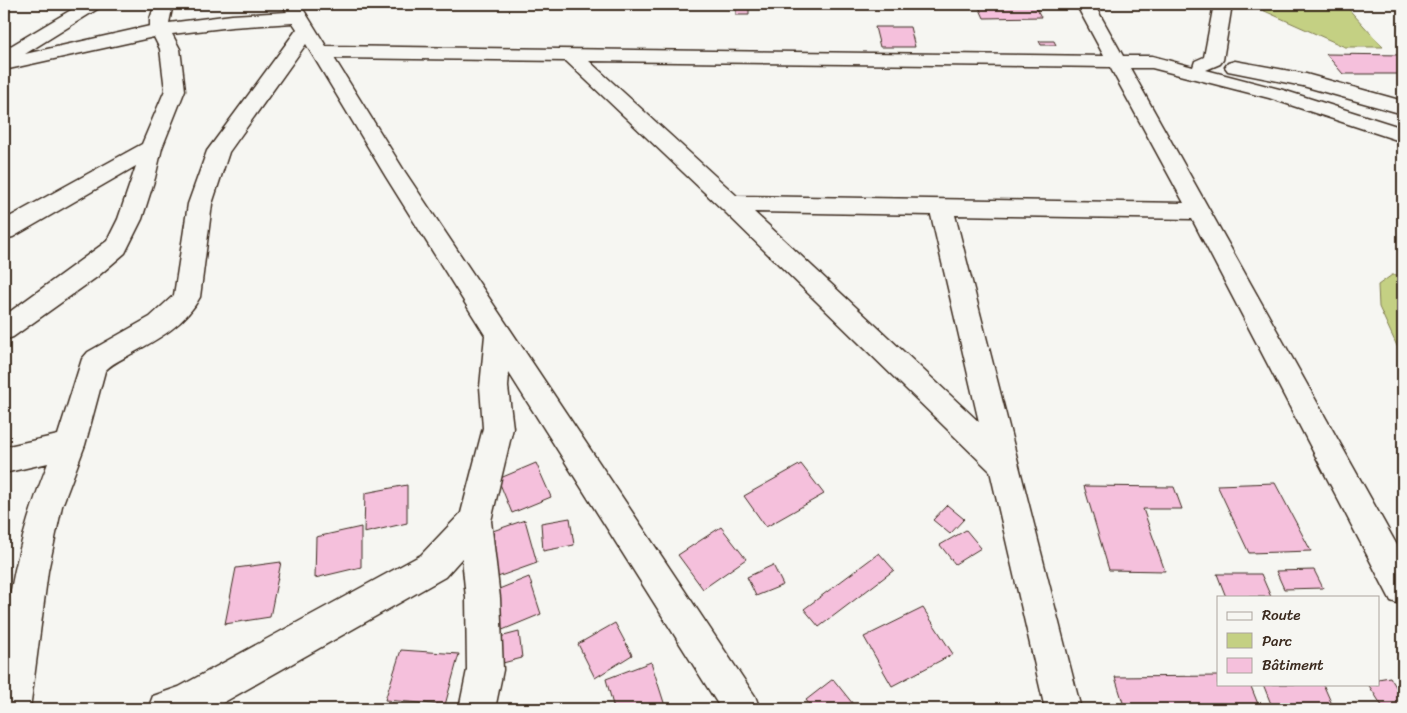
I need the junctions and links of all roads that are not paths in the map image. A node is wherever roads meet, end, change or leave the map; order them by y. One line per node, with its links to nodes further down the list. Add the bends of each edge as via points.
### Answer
1 (93, 4): 9 (street)
2 (164, 4): 6 (street, via 159,19)
3 (1085, 4): 10 (street)
4 (1223, 4): 13 (street, via 1213,60)
5 (298, 17): 6 (street); 7 (street); 23 (street, via 210,170 194,224 185,302 161,322 98,360 92,367)
6 (160, 30): 12 (street); 16 (street, via 170,49 175,90)
7 (321, 52): 8 (street); 22 (street, via 396,177)
8 (572, 56): 10 (street); 17 (street)
9 (4, 58)
10 (1117, 62): 11 (street); 19 (street)
11 (1152, 62): 13 (street); 15 (street, via 1276,94)
12 (4, 64)
13 (1202, 65): 14 (street, via 1279,74)
14 (1403, 108)
15 (1403, 135)
16 (151, 148): 20 (street); 21 (street, via 130,219 116,247)
17 (731, 204): 18 (street); 25 (street)
18 (941, 207): 19 (street); 25 (street)
19 (1200, 212): 27 (street)
20 (4, 231)
21 (4, 330)
22 (499, 333): 26 (street, via 494,387 498,428); 31 (street)
23 (70, 445): 24 (street); 29 (street, via 46,506 31,571)
24 (4, 460)
25 (1004, 465): 32 (street)
26 (475, 521): 28 (street, via 433,566); 30 (street, via 485,670)
27 (1400, 578)
28 (179, 708)
29 (12, 709)
30 (477, 709)
31 (742, 709)
32 (1063, 709)

